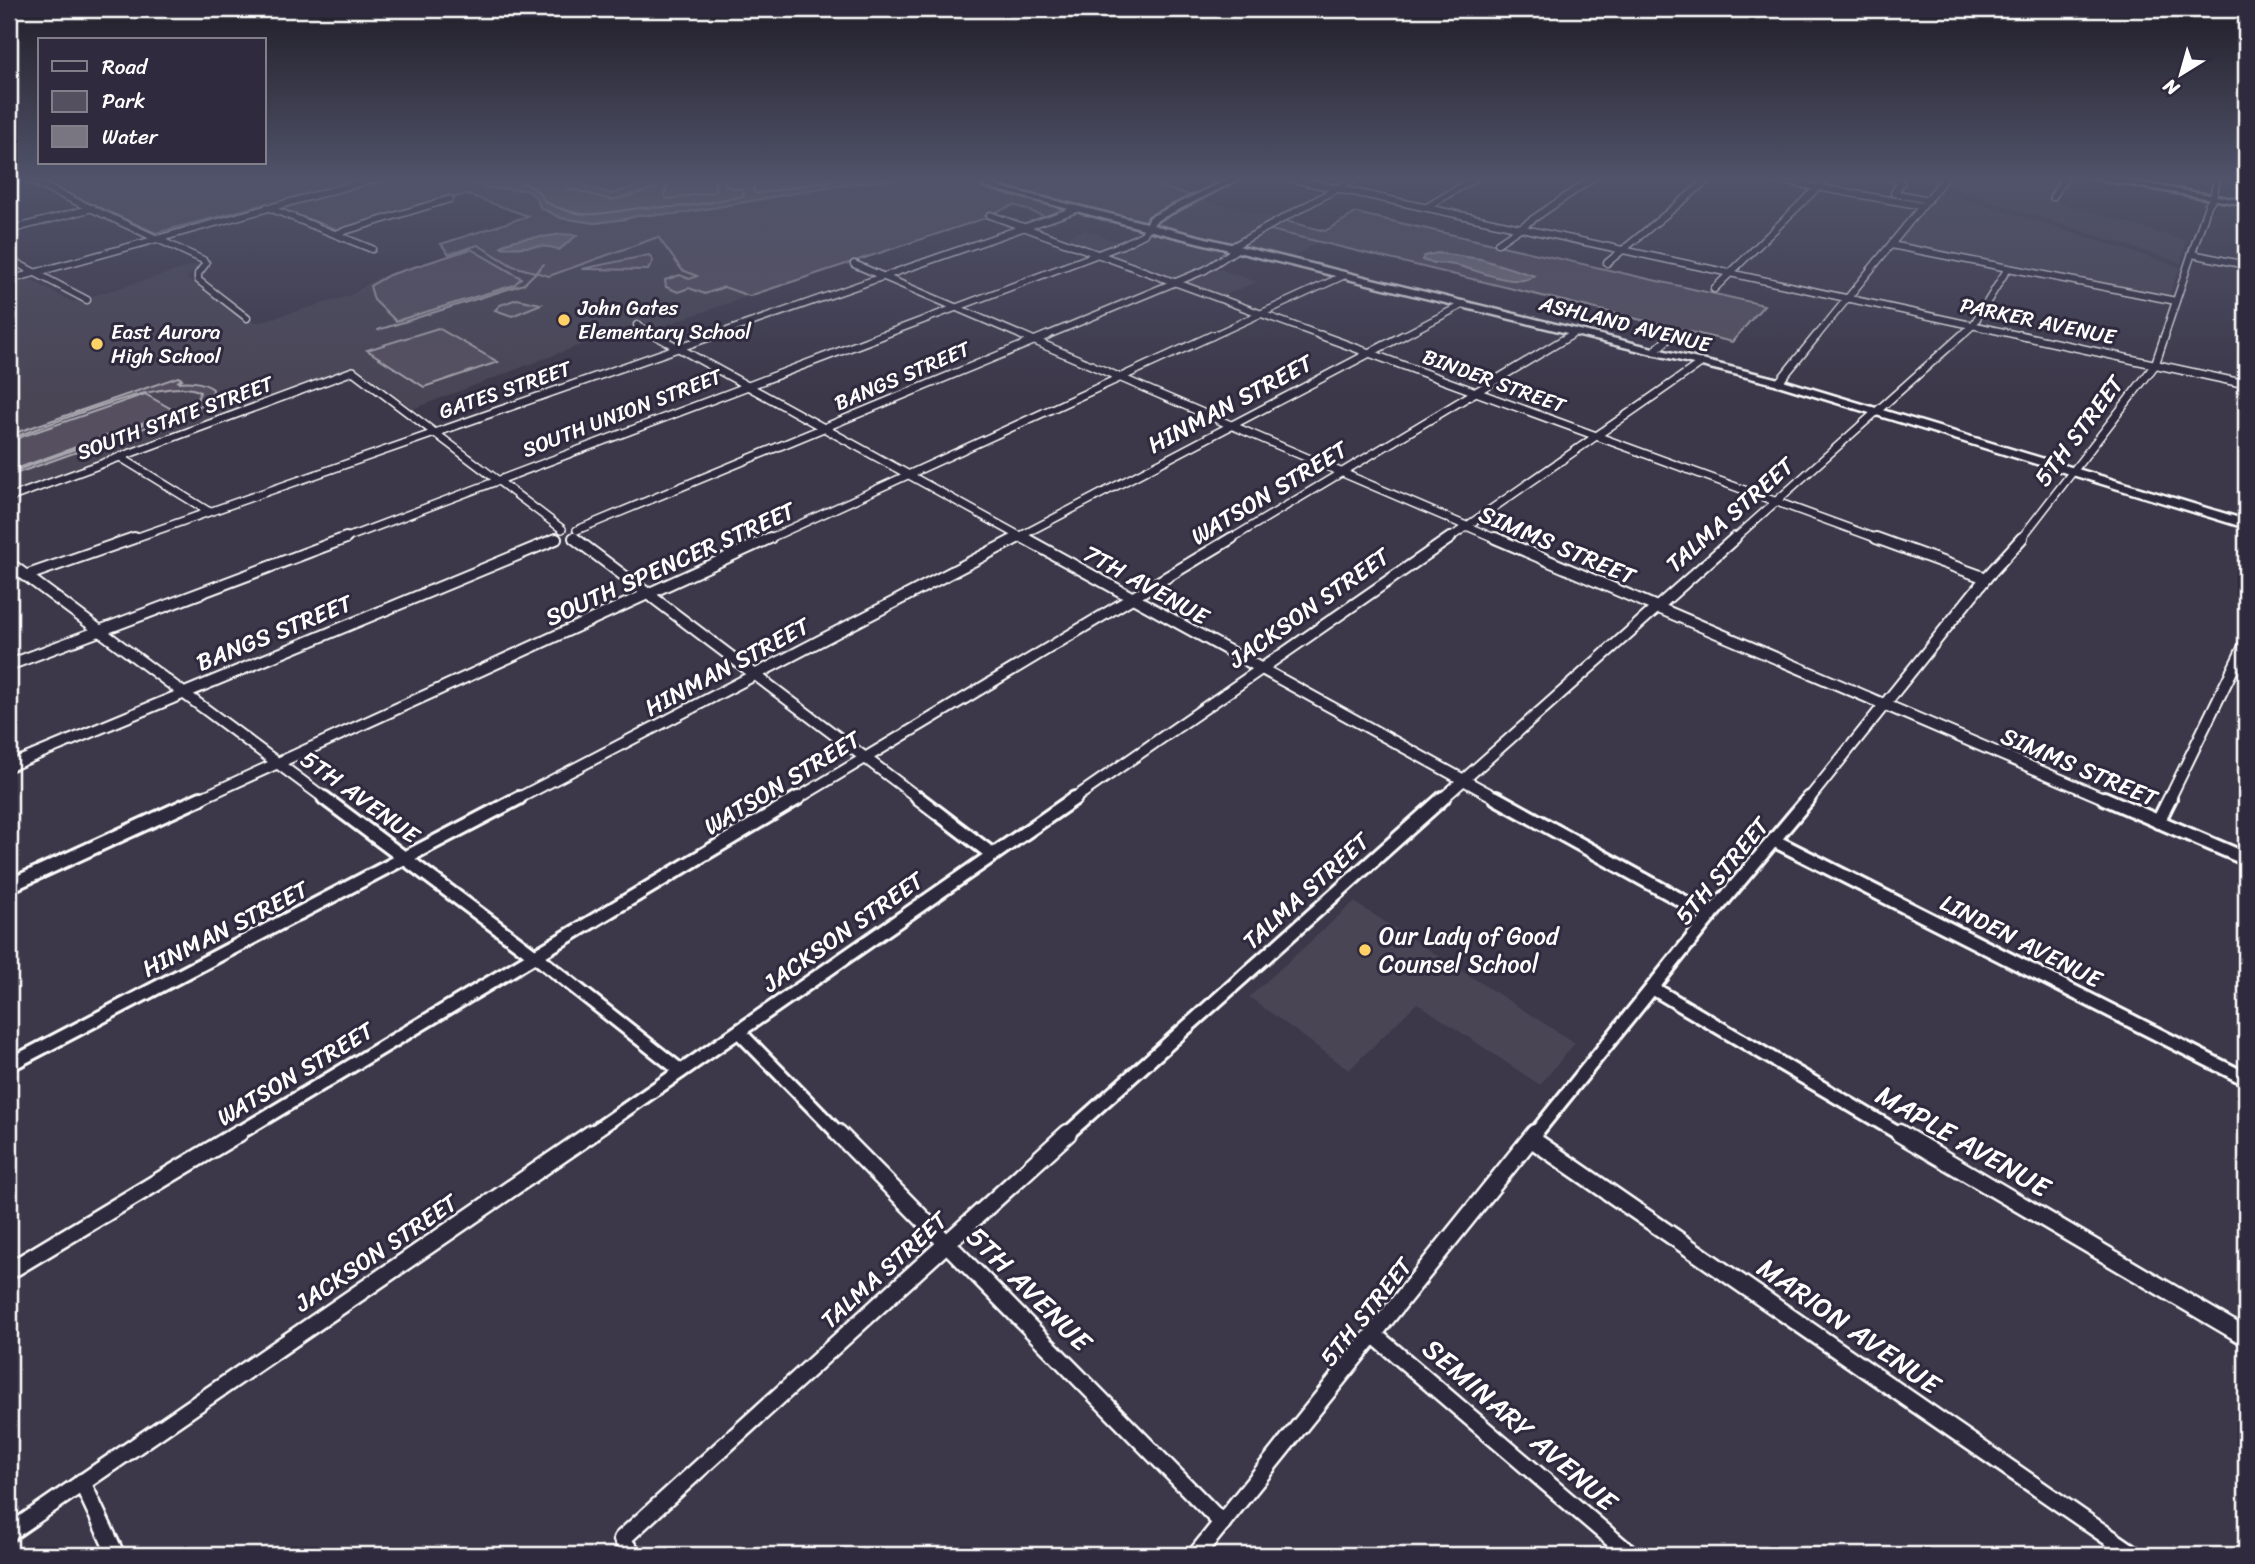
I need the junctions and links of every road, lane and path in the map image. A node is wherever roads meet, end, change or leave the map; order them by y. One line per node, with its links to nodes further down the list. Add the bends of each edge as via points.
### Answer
1 (104, 251): 21 (street)
2 (182, 251): 34 (street, via 206,263 198,279)
3 (958, 251): 25 (street, GATES STREET)
4 (1088, 251): 14 (street, BINDER STREET)
5 (1103, 251): 14 (street, SOUTH UNION STREET)
6 (1230, 251): 26 (street, BANGS STREET, via 1215,265)
7 (1245, 251): 23 (street, ASHLAND AVENUE)
8 (1623, 251): 17 (street)
9 (1629, 251): 22 (street, PARKER AVENUE)
10 (1753, 251): 22 (street)
11 (1885, 251): 28 (street)
12 (1925, 251): 20 (street)
13 (2193, 251): 15 (street, 5TH STREET)
14 (1096, 254): 26 (street, BINDER STREET); 32 (street, SOUTH UNION STREET)
15 (2192, 254): 19 (street); 30 (street, 5TH STREET)
16 (9, 259): 21 (street)
17 (1607, 263)
18 (854, 264): 25 (street, SIMMS STREET)
19 (2246, 265)
20 (2007, 268): 30 (street); 36 (street, TALMA STREET)
21 (31, 271): 24 (street); 29 (street)
22 (1731, 273): 27 (street); 28 (street, PARKER AVENUE)
23 (1345, 275): 31 (street, ASHLAND AVENUE); 33 (street, SOUTH SPENCER STREET)
24 (9, 277)
25 (884, 277): 32 (street, SIMMS STREET); 40 (street, GATES STREET)
26 (1174, 283): 33 (street, BINDER STREET); 39 (street, BANGS STREET)
27 (1714, 289)
28 (1847, 298): 36 (street, PARKER AVENUE); 46 (street)
29 (87, 300)
30 (2176, 301): 44 (street, 5TH STREET)
31 (1464, 304): 37 (street, ASHLAND AVENUE); 42 (street, HINMAN STREET)
32 (955, 307): 39 (street, SIMMS STREET); 48 (street, SOUTH UNION STREET)
33 (1261, 314): 42 (street, BINDER STREET); 45 (street, SOUTH SPENCER STREET)
34 (247, 317)
35 (637, 325): 40 (street, 7TH AVENUE)
36 (1973, 325): 44 (street, PARKER AVENUE); 50 (street, TALMA STREET)
37 (1576, 332): 41 (street, ASHLAND AVENUE); 49 (street, WATSON STREET)
38 (1674, 334): 41 (street)
39 (1034, 340): 45 (street, SIMMS STREET); 52 (street, BANGS STREET)
40 (678, 348): 48 (street, 7TH AVENUE); 53 (street, GATES STREET)
41 (1654, 351): 43 (street, ASHLAND AVENUE)
42 (1371, 354): 49 (street, BINDER STREET); 51 (street, HINMAN STREET)
43 (1701, 363): 46 (street, ASHLAND AVENUE); 54 (street, JACKSON STREET)
44 (2155, 365): 47 (street, PARKER AVENUE); 56 (street, 5TH STREET)
45 (1120, 379): 51 (street, SIMMS STREET); 58 (street, SOUTH SPENCER STREET)
46 (1779, 382): 50 (street, ASHLAND AVENUE)
47 (2246, 384)
48 (745, 386): 52 (street, 7TH AVENUE); 59 (street, SOUTH UNION STREET)
49 (1476, 393): 54 (street, BINDER STREET); 57 (street, WATSON STREET)
50 (1877, 412): 56 (street, ASHLAND AVENUE); 61 (street, TALMA STREET)
51 (1233, 427): 57 (street, SIMMS STREET); 67 (street, HINMAN STREET)
52 (823, 428): 58 (street, 7TH AVENUE); 66 (street, BANGS STREET)
53 (436, 433): 55 (street, SOUTH STATE STREET, via 353,371); 59 (street); 62 (street, GATES STREET)
54 (1596, 437): 61 (street, BINDER STREET); 64 (street, JACKSON STREET)
55 (120, 457): 60 (street, SOUTH STATE STREET); 62 (street)
56 (2075, 472): 63 (street, ASHLAND AVENUE); 71 (street, 5TH STREET)
57 (1343, 474): 64 (street, SIMMS STREET); 73 (street, WATSON STREET)
58 (908, 475): 67 (street, 7TH AVENUE); 72 (street, SOUTH SPENCER STREET)
59 (497, 479): 65 (street); 75 (street, SOUTH UNION STREET)
60 (9, 498)
61 (1776, 502): 71 (street, BINDER STREET); 74 (street, TALMA STREET)
62 (208, 512): 70 (street, GATES STREET)
63 (2246, 524)
64 (1466, 527): 74 (street, SIMMS STREET); 78 (street, JACKSON STREET)
65 (562, 529): 66 (street); 68 (street, via 555,533)
66 (575, 534): 68 (street, BANGS STREET); 72 (street)
67 (1019, 537): 73 (street, 7TH AVENUE); 79 (street, HINMAN STREET)
68 (556, 539): 80 (street, BANGS STREET)
69 (9, 564): 70 (street, 5TH AVENUE)
70 (25, 576): 75 (street, 5TH AVENUE)
71 (1986, 578): 81 (street, 5TH STREET)
72 (648, 595): 79 (street); 83 (street, SOUTH SPENCER STREET)
73 (1132, 599): 78 (street, 7TH AVENUE); 82 (street, WATSON STREET)
74 (1656, 608): 81 (street, SIMMS STREET); 85 (street, TALMA STREET)
75 (99, 631): 77 (street, SOUTH UNION STREET); 80 (street, 5TH AVENUE)
76 (2246, 642): 86 (street)
77 (9, 665)
78 (1261, 670): 85 (street, 7TH AVENUE); 88 (street, JACKSON STREET)
79 (756, 676): 82 (street); 89 (street, HINMAN STREET)
80 (181, 694): 83 (street, 5TH AVENUE); 84 (street, BANGS STREET)
81 (1882, 704): 86 (street, SIMMS STREET); 87 (street, 5TH STREET)
82 (865, 759): 88 (street); 93 (street, WATSON STREET)
83 (275, 763): 89 (street, 5TH AVENUE); 91 (street, SOUTH SPENCER STREET)
84 (9, 766)
85 (1462, 779): 92 (street, 7TH AVENUE); 100 (street, TALMA STREET)
86 (2158, 822): 90 (street, SIMMS STREET)
87 (1775, 841): 92 (street, 5TH STREET); 98 (street, LINDEN AVENUE)
88 (993, 855): 95 (street, JACKSON STREET)
89 (406, 859): 93 (street, 5TH AVENUE); 96 (street, HINMAN STREET)
90 (2246, 859)
91 (9, 886)
92 (1710, 916): 94 (street, 5TH STREET)
93 (534, 955): 97 (street, 5TH AVENUE); 101 (street, WATSON STREET)
94 (1654, 989): 99 (street, 5TH STREET); 103 (street, MAPLE AVENUE)
95 (739, 1032): 97 (street, JACKSON STREET); 100 (street, 5TH AVENUE)
96 (9, 1065)
97 (681, 1071): 104 (street, JACKSON STREET)
98 (2246, 1079)
99 (1533, 1140): 102 (street, 5TH STREET); 111 (street, MARION AVENUE)
100 (946, 1242): 105 (street, 5TH AVENUE); 108 (street, TALMA STREET, via 622,1539)
101 (9, 1270)
102 (1374, 1335): 105 (street, 5TH STREET); 110 (street, SEMINARY AVENUE)
103 (2246, 1337)
104 (82, 1482): 106 (street, JACKSON STREET); 107 (street)
105 (1222, 1523): 109 (street, 5TH STREET)
106 (9, 1533)
107 (116, 1555)
108 (633, 1555)
109 (1196, 1555)
110 (1631, 1555)
111 (2135, 1555)

